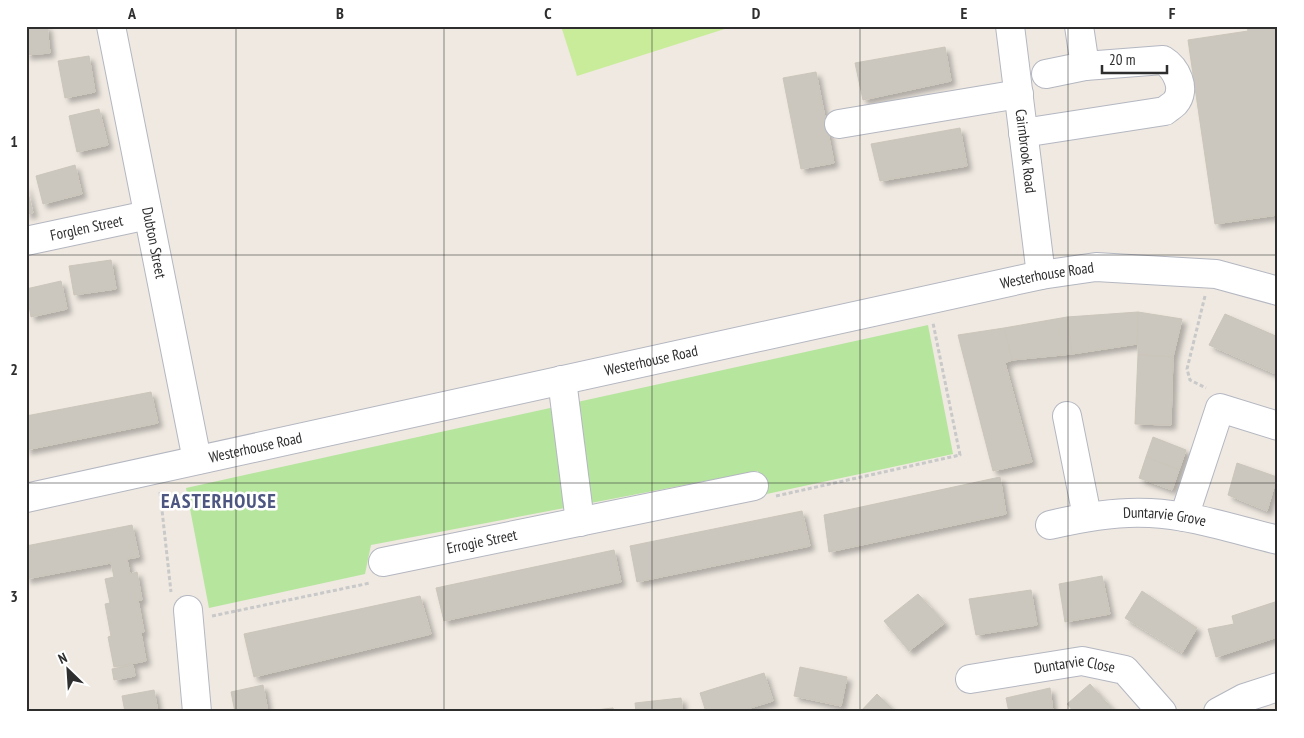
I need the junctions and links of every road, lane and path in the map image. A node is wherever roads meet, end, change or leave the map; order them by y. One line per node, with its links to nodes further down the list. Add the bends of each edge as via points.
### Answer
1 (111, 26): 9 (street, Dubton Street)
2 (1010, 26): 6 (street, Cairnbrook Road)
3 (1079, 26): 4 (street)
4 (1085, 66): 5 (street); 8 (street, via 1163,60 1172,66 1179,79 1180,90 1176,102 1165,110)
5 (1046, 74)
6 (1019, 94): 7 (street); 8 (street, Cairnbrook Road)
7 (839, 124)
8 (1024, 133): 12 (street, Cairnbrook Road)
9 (148, 215): 10 (street, Forglen Street); 19 (street, Dubton Street)
10 (26, 242)
11 (1211, 274): 12 (street, Westerhouse Road, via 1096,268); 13 (street, Westerhouse Road); 16 (path, via 1187,369 1190,380 1220,396)
12 (1040, 275): 14 (street, Westerhouse Road)
13 (1278, 291)
14 (928, 300): 15 (street, Westerhouse Road); 21 (path, via 960,455)
15 (562, 380): 19 (street, Westerhouse Road); 25 (street)
16 (1220, 408): 18 (street); 24 (street)
17 (1067, 416): 23 (street)
18 (1278, 426)
19 (197, 460): 20 (street, Westerhouse Road)
20 (158, 469): 22 (street, Westerhouse Road); 29 (path, via 173,611)
21 (763, 491): 25 (street, Errogie Street)
22 (26, 498)
23 (1087, 516): 24 (street, Duntarvie Grove, via 1149,513); 26 (street, Duntarvie Grove)
24 (1184, 517): 27 (street, Duntarvie Grove)
25 (580, 522): 28 (street, Errogie Street)
26 (1050, 525)
27 (1278, 540)
28 (379, 572): 29 (path)
29 (189, 616): 32 (street)
30 (970, 679): 33 (street, Duntarvie Close, via 1082,661 1125,670)
31 (1278, 687): 34 (street, via 1244,698)
32 (197, 712)
33 (1162, 712)
34 (1218, 712)

